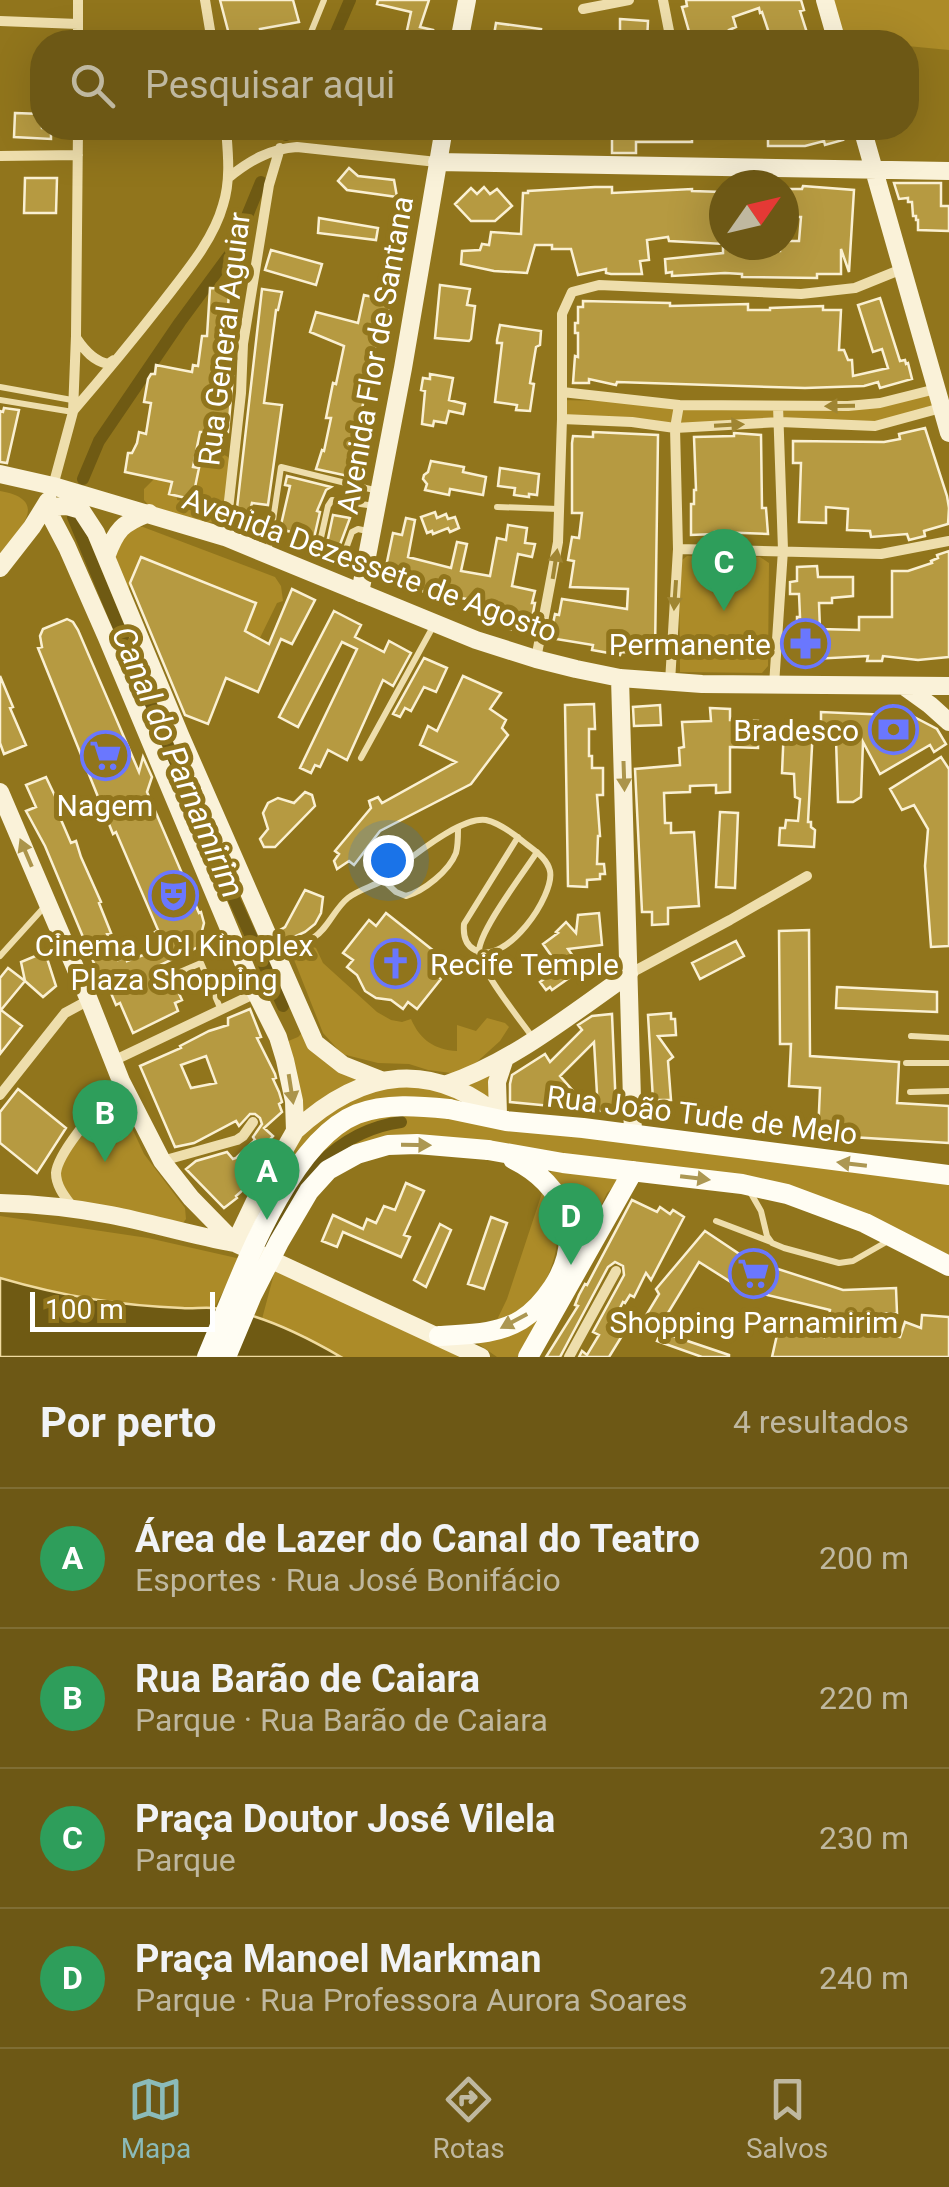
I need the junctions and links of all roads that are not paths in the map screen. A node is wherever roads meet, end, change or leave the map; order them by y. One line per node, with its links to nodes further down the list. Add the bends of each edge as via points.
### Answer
1 (78, 0): 10 (street)
2 (204, 0): 12 (street)
3 (324, 0): 13 (lane)
4 (467, 0): 14 (street)
5 (629, 0): 8 (street)
6 (663, 0): 15 (street)
7 (824, 0): 16 (street)
8 (583, 9)
9 (0, 21): 10 (street)
10 (78, 24): 11 (street)
11 (78, 30)
12 (210, 30)
13 (312, 30)
14 (462, 30)
15 (669, 30)
16 (833, 30)
17 (78, 140): 22 (street)
18 (228, 140): 27 (street)
19 (442, 140): 24 (street, Avenida Flor de Santana)
20 (865, 140): 25 (street)
21 (280, 148): 24 (street); 27 (street); 51 (street, Rua General Aguiar, via 243,344)
22 (78, 154): 23 (street); 29 (street)
23 (0, 156)
24 (438, 162): 25 (street); 45 (street, Avenida Flor de Santana)
25 (874, 170): 26 (street); 28 (street)
26 (949, 170)
27 (228, 178): 30 (street, via 212,234)
28 (902, 269): 32 (street); 33 (street, via 855,288 819,292 599,285 572,292 562,314)
29 (76, 336): 30 (street, via 99,362); 36 (street)
30 (122, 354): 36 (street)
31 (0, 386): 36 (lane)
32 (936, 389): 37 (street, one-way to 37, via 880,404); 38 (street)
33 (562, 392): 35 (street); 39 (street)
34 (0, 400): 36 (lane)
35 (679, 405): 37 (street); 41 (street)
36 (73, 406): 44 (street)
37 (778, 406): 40 (street)
38 (941, 408): 40 (street, via 874,426); 42 (street)
39 (562, 418): 41 (street); 47 (street)
40 (780, 422): 41 (street, one-way to 40); 54 (street)
41 (674, 428): 53 (street)
42 (949, 433)
43 (0, 474): 44 (street, Avenida Dezessete de Agosto)
44 (53, 486): 48 (street); 49 (street, Avenida Dezessete de Agosto)
45 (378, 498): 50 (street, Avenida Flor de Santana); 50 (lane, via 332,500 318,551 344,557 352,532); 55 (lane, via 281,467)
46 (497, 506): 47 (lane)
47 (560, 508): 60 (street, one-way to 47)
48 (50, 514): 56 (street, via 60,506 81,510); 57 (street); 80 (street)
49 (149, 514): 51 (street, Avenida Dezessete de Agosto); 56 (street, via 122,526)
50 (371, 532): 58 (street, Avenida Flor de Santana)
51 (225, 537): 55 (street, Avenida Dezessete de Agosto)
52 (949, 541): 54 (street, via 881,554)
53 (678, 549): 54 (street); 62 (street, one-way to 62)
54 (783, 550): 63 (street)
55 (268, 555): 58 (street, Avenida Dezessete de Agosto)
56 (106, 556): 76 (street)
57 (0, 568)
58 (360, 593): 59 (street, Avenida Dezessete de Agosto)
59 (436, 622): 60 (street, Avenida Dezessete de Agosto); 67 (lane)
60 (536, 660): 61 (street, Avenida Dezessete de Agosto)
61 (620, 678): 62 (street, Avenida Dezessete de Agosto); 79 (street, one-way to 79)
62 (670, 682): 63 (street, Avenida Dezessete de Agosto)
63 (774, 685): 65 (street, Avenida Dezessete de Agosto)
64 (949, 686): 65 (street, Avenida Dezessete de Agosto)
65 (904, 687): 66 (street)
66 (949, 722)
67 (362, 758)
68 (0, 792): 74 (street, one-way to 68)
69 (458, 827): 70 (lane, via 482,819); 73 (lane); 73 (lane, via 454,857 424,888 406,896)
70 (518, 837): 71 (lane); 75 (lane, via 464,924 466,942)
71 (538, 852): 75 (lane, via 484,932); 75 (lane, via 550,870 547,891 510,944)
72 (807, 876): 79 (street)
73 (384, 881): 76 (lane, via 346,900 313,938)
74 (48, 903): 77 (lane); 81 (street)
75 (479, 952): 87 (lane)
76 (276, 954): 83 (street)
77 (0, 956)
78 (180, 972): 82 (lane, via 201,963)
79 (625, 981): 87 (street); 101 (street)
80 (256, 992): 82 (street); 85 (street)
81 (89, 1000): 89 (street); 97 (street, via 65,1013)
82 (220, 1010): 89 (street)
83 (305, 1023): 85 (street); 92 (street, via 329,1056)
84 (911, 1036): 86 (lane)
85 (278, 1037): 100 (street, one-way to 100)
86 (949, 1038)
87 (534, 1039): 88 (street)
88 (504, 1060): 94 (street); 98 (street, via 497,1082)
89 (112, 1062): 93 (street)
90 (906, 1063): 91 (lane)
91 (949, 1063)
92 (381, 1080): 94 (street); 100 (street, via 341,1095)
93 (120, 1081): 103 (street); 108 (street, via 58,1166 60,1188)
94 (447, 1084): 98 (street)
95 (949, 1090): 96 (lane)
96 (910, 1092)
97 (0, 1095)
98 (502, 1118): 101 (main road, Rua João Tude de Melo); 116 (main road, Rua João Tude de Melo, bridge, via 415,1106 361,1113 338,1124 286,1184)
99 (253, 1122): 103 (street, via 237,1140)
100 (295, 1131): 111 (street)
101 (633, 1135): 105 (main road, Rua João Tude de Melo, one-way to 101)
102 (488, 1150): 104 (main road, Rua João Tude de Melo); 115 (main road, one-way to 115, via 532,1170 556,1194 570,1238 567,1256 548,1295 524,1318 492,1332); 117 (main road, Rua João Tude de Melo, one-way to 102, bridge, via 279,1242 328,1170 388,1145)
103 (162, 1161): 111 (street)
104 (633, 1171): 106 (main road, Rua João Tude de Melo, one-way to 106); 119 (main road)
105 (949, 1175)
106 (746, 1185): 110 (main road, Rua João Tude de Melo, via 800,1198); 112 (lane)
107 (0, 1203): 108 (street)
108 (74, 1210): 111 (street)
109 (716, 1221): 112 (lane)
110 (881, 1238): 112 (lane, via 839,1263); 113 (main road, Rua João Tude de Melo)
111 (236, 1243): 115 (street)
112 (772, 1243)
113 (949, 1266)
114 (616, 1271): 120 (street)
115 (439, 1336): 118 (street)
116 (208, 1357)
117 (226, 1357)
118 (480, 1357)
119 (528, 1357)
120 (569, 1357)

